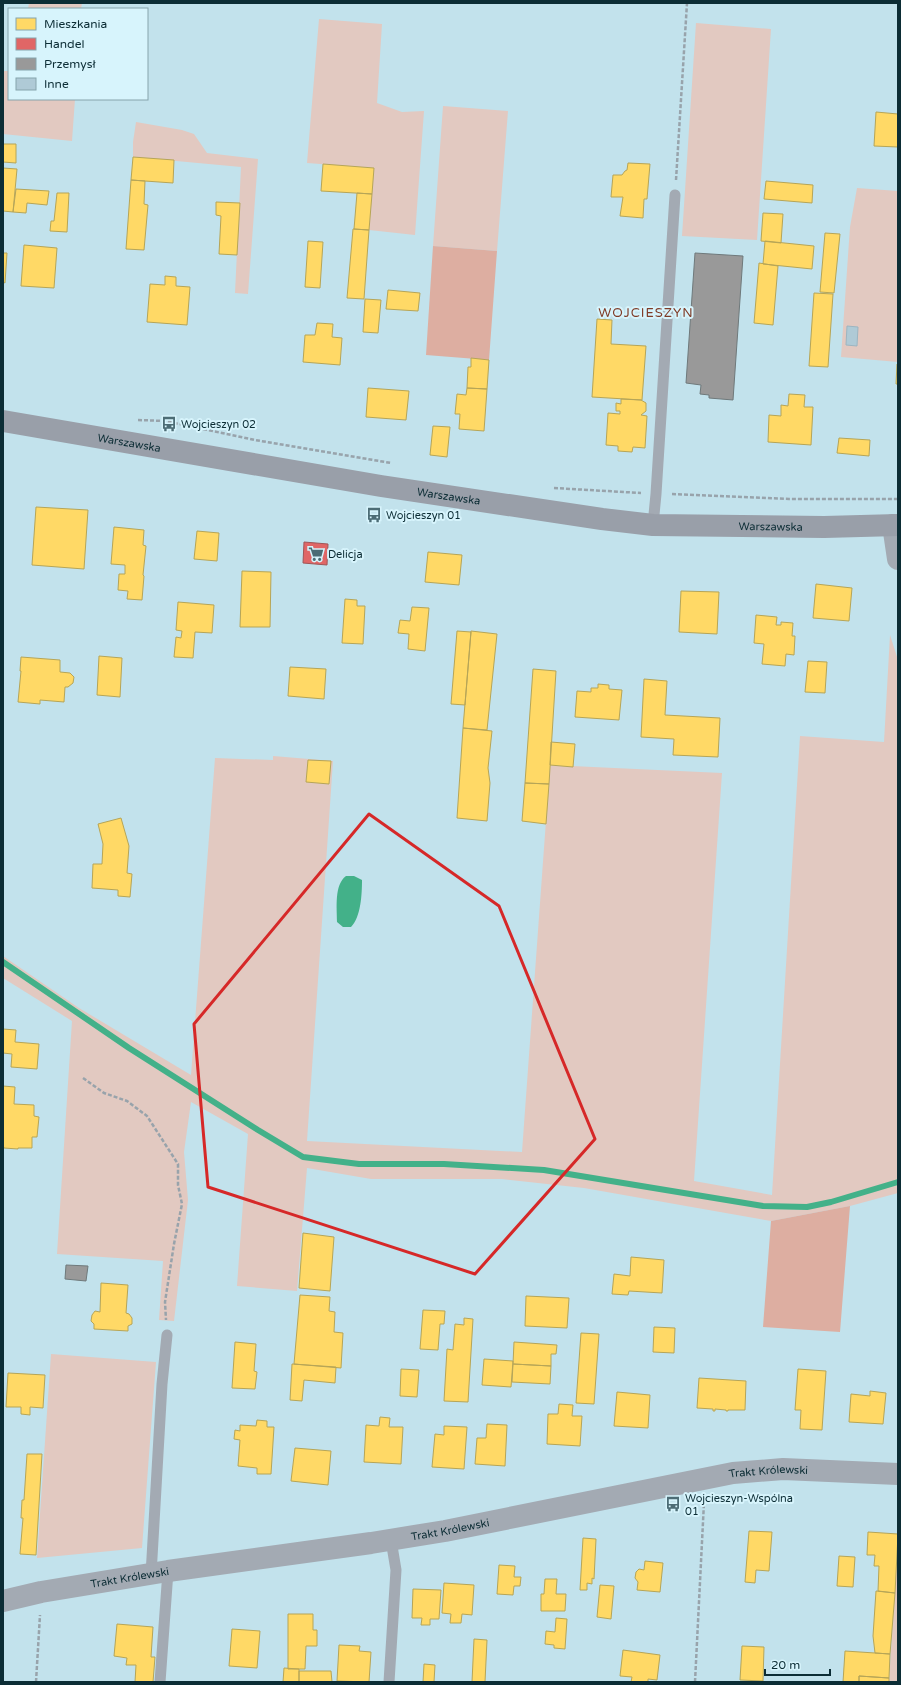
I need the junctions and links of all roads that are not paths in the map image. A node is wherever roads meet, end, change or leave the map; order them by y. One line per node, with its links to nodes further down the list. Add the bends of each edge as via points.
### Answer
1 (675, 195): 3 (lane)
2 (3, 420): 3 (main road, Warszawska, via 388,487 534,510)
3 (653, 525): 4 (main road, Warszawska)
4 (896, 525): 5 (street)
5 (898, 559)
6 (167, 1335): 9 (lane, via 162,1384)
7 (898, 1474): 8 (street, Trakt Królewski, via 762,1469 705,1477)
8 (391, 1540): 9 (street, Trakt Królewski); 12 (lane, via 396,1570)
9 (159, 1573): 10 (street, Trakt Królewski, via 41,1592); 11 (lane)
10 (3, 1601)
11 (160, 1682)
12 (389, 1682)

